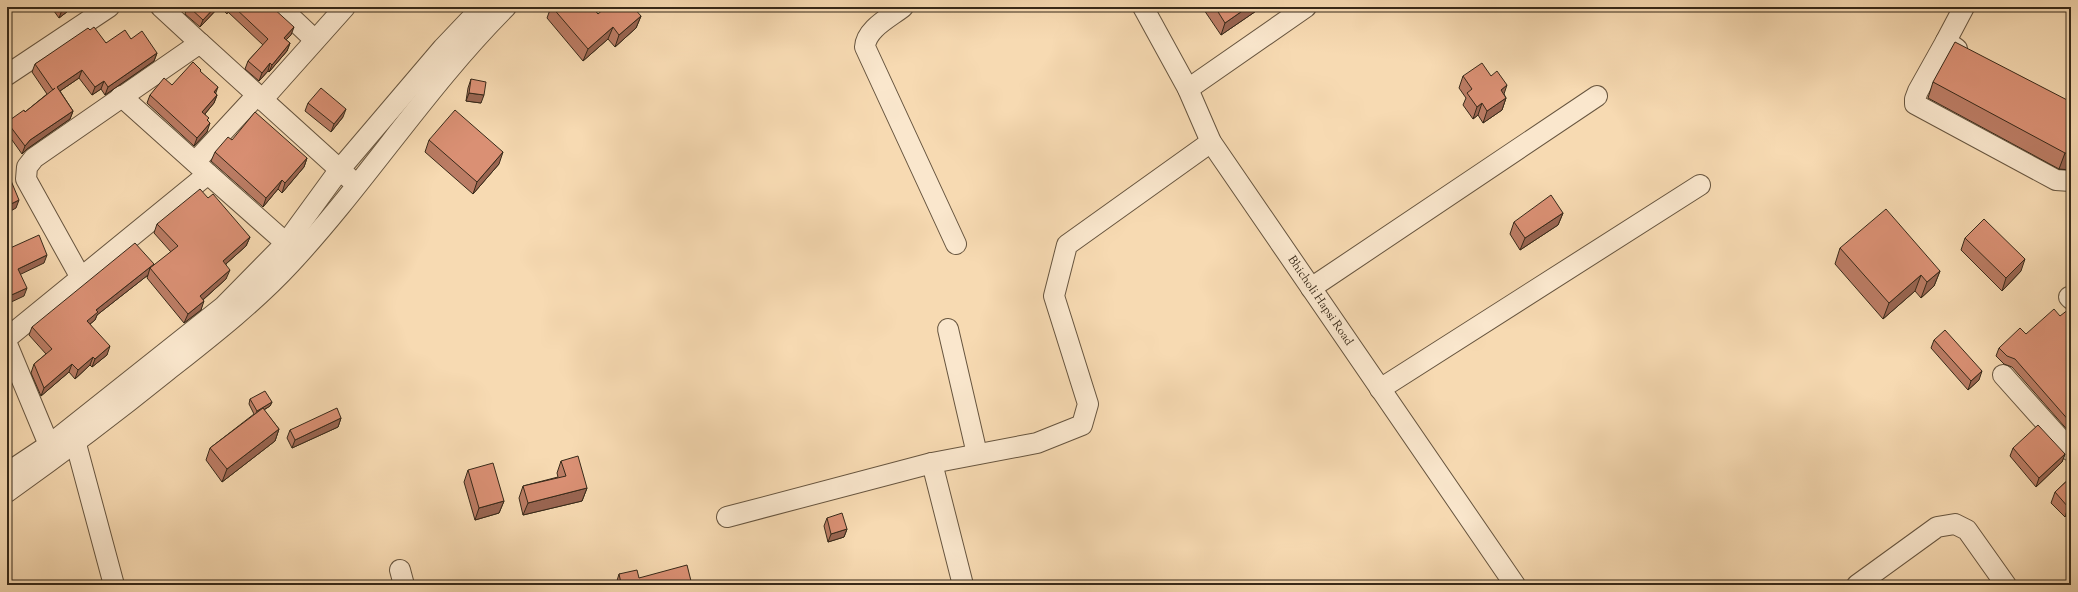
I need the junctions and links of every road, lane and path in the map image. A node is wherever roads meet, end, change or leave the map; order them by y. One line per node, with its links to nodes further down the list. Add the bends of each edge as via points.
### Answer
1 (109, 7): 15 (street)
2 (161, 7): 13 (street)
3 (280, 7): 11 (street)
4 (345, 7): 11 (street)
5 (482, 7): 22 (street, via 443,48)
6 (506, 7): 24 (street, via 401,128)
7 (903, 7): 27 (street, via 874,29 866,38 865,47)
8 (1143, 7): 16 (street, Bhicholi Hapsi Road)
9 (1306, 7): 16 (street)
10 (1964, 7): 12 (street)
11 (315, 40): 19 (street)
12 (1946, 41): 14 (street); 23 (street, via 1914,99 1915,104 2056,180)
13 (200, 43): 17 (street); 19 (street)
14 (1974, 58)
15 (7, 75)
16 (1188, 89): 20 (street, Bhicholi Hapsi Road)
17 (121, 96): 21 (street); 28 (street, via 34,158 27,167 26,179)
18 (1597, 96): 29 (street)
19 (259, 97): 21 (street); 22 (street)
20 (1211, 142): 29 (street, Bhicholi Hapsi Road); 38 (street, via 1067,246 1054,296 1088,404 1082,425 1037,443)
21 (202, 168): 26 (street); 28 (street)
22 (340, 170): 24 (street); 26 (street)
23 (2071, 181)
24 (356, 185): 35 (street, via 296,258 256,299)
25 (1700, 186): 34 (street)
26 (286, 243): 36 (street, via 224,306)
27 (956, 244)
28 (81, 278): 31 (street)
29 (1311, 288): 34 (street, Bhicholi Hapsi Road)
30 (948, 329): 38 (street)
31 (7, 338)
32 (7, 344): 36 (street)
33 (2003, 375): 37 (street)
34 (1380, 389): 45 (street, Bhicholi Hapsi Road)
35 (76, 444): 41 (street); 43 (street)
36 (49, 446): 40 (street)
37 (2071, 451)
38 (978, 454): 39 (street)
39 (932, 463): 42 (street); 44 (street)
40 (7, 473)
41 (7, 492)
42 (727, 517)
43 (114, 585)
44 (963, 585)
45 (1515, 585)
46 (1857, 585): 47 (street, via 1937,527 1955,524 1967,530)
47 (2006, 585)

